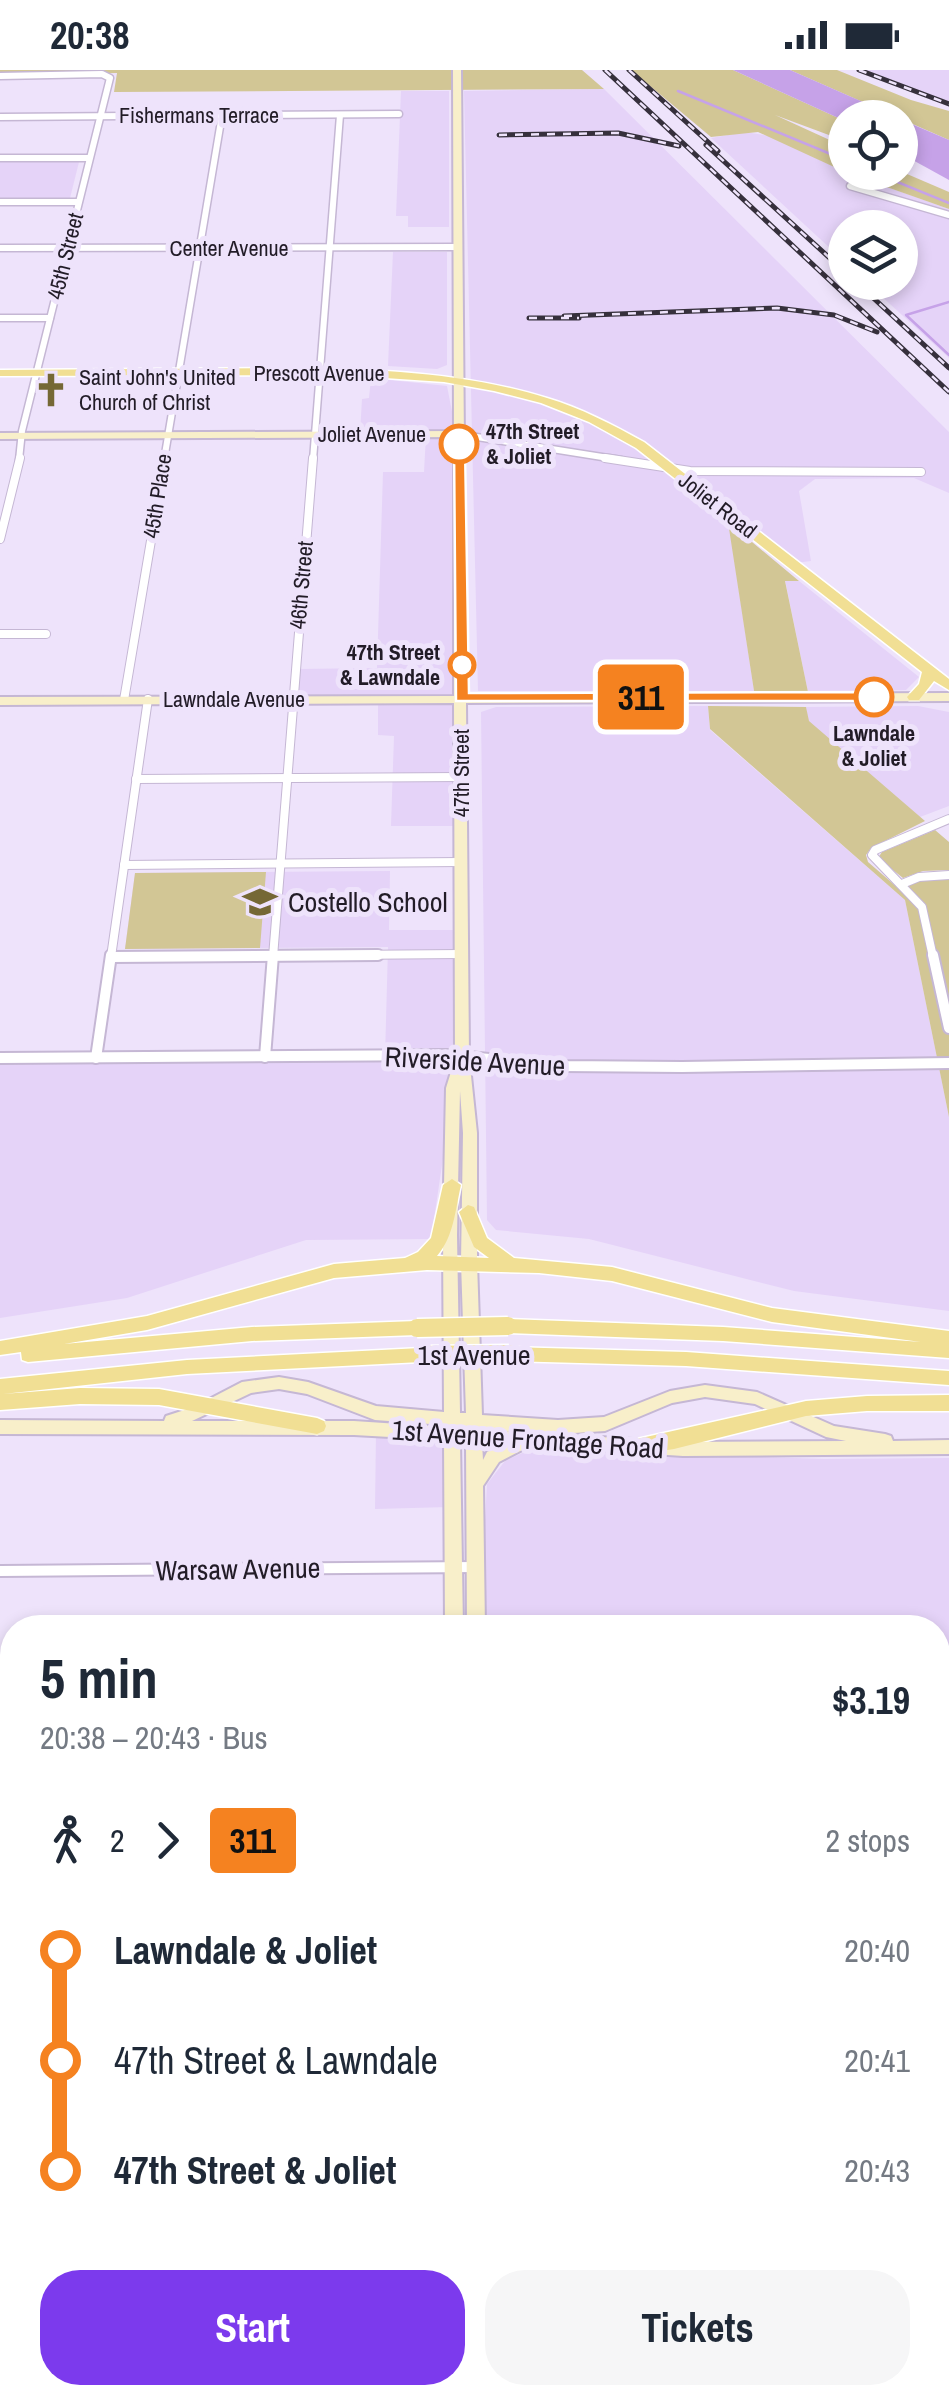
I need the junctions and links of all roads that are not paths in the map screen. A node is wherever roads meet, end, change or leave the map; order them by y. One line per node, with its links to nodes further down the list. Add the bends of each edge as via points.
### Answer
1 (0, 76): 6 (street, 45th Street, via 109,76)
2 (457, 76): 14 (main road, 47th Street)
3 (340, 114): 4 (street, Fishermans Terrace); 5 (street, Fishermans Terrace); 18 (street, 46th Street)
4 (399, 114)
5 (222, 115): 6 (street, Fishermans Terrace); 17 (street, 45th Place)
6 (101, 116): 7 (street, Fishermans Terrace); 9 (street, 45th Street)
7 (0, 117)
8 (0, 158): 9 (street)
9 (89, 158): 12 (street, 45th Street)
10 (864, 190): 13 (street)
11 (0, 202): 12 (street)
12 (78, 202): 16 (street, 45th Street)
13 (949, 215)
14 (458, 247): 18 (street, Center Avenue); 25 (main road, 47th Street)
15 (0, 248): 16 (street, Center Avenue)
16 (68, 248): 17 (street, Center Avenue); 20 (street, 45th Street)
17 (200, 248): 18 (street, Center Avenue); 24 (street, 45th Place)
18 (328, 248): 21 (street, 46th Street)
19 (0, 318): 20 (street)
20 (50, 318): 23 (street, 45th Street)
21 (318, 372): 24 (main road, Prescott Avenue); 25 (main road, Prescott Avenue); 26 (street, 46th Street)
22 (0, 373): 23 (main road, Prescott Avenue)
23 (37, 373): 24 (main road, Prescott Avenue); 30 (street, 45th Street)
24 (176, 373): 28 (street, 45th Place)
25 (458, 378): 27 (main road, 47th Street); 31 (main road, Joliet Road, via 574,409)
26 (313, 434): 27 (main road, Joliet Avenue); 28 (main road, Joliet Avenue); 41 (street, 46th Street)
27 (458, 434): 31 (street, Joliet Avenue); 40 (main road, 47th Street)
28 (167, 435): 30 (main road, Joliet Avenue); 42 (street, 45th Place)
29 (0, 436): 30 (main road, Joliet Avenue)
30 (23, 436): 33 (street, 45th Street)
31 (671, 468): 32 (street, Joliet Avenue); 36 (main road, Joliet Road)
32 (921, 472)
33 (0, 540)
34 (0, 634): 35 (street)
35 (46, 634)
36 (929, 671): 37 (main road, Joliet Road); 38 (main road)
37 (949, 686)
38 (914, 697): 39 (main road, Lawndale Avenue); 40 (main road, Lawndale Avenue)
39 (949, 697)
40 (462, 698): 41 (main road, Lawndale Avenue); 45 (main road, 47th Street)
41 (292, 699): 43 (main road, Lawndale Avenue); 47 (street, 46th Street)
42 (124, 700): 43 (main road, Lawndale Avenue); 44 (main road, Lawndale Avenue)
43 (148, 700): 46 (street)
44 (0, 701)
45 (461, 776): 47 (street); 49 (main road, 47th Street)
46 (136, 778): 47 (street); 50 (street)
47 (287, 778): 51 (street, 46th Street)
48 (949, 820): 53 (street, via 872,854)
49 (461, 862): 51 (street); 54 (main road, 47th Street)
50 (124, 864): 51 (street); 56 (street)
51 (279, 864): 55 (street, 46th Street)
52 (949, 875): 53 (street)
53 (902, 884): 57 (street, via 922,906)
54 (461, 954): 55 (street); 59 (main road, 47th Street)
55 (273, 956): 56 (street); 58 (street, 46th Street)
56 (111, 957): 61 (street)
57 (949, 1028)
58 (265, 1056): 59 (street, Riverside Avenue); 61 (street, Riverside Avenue)
59 (462, 1057): 62 (street, Riverside Avenue, via 562,1066); 63 (main road, 47th Street, via 453,1088); 64 (main road, 47th Street)
60 (0, 1058): 61 (street, Riverside Avenue)
61 (96, 1058)
62 (949, 1063)
63 (452, 1185): 65 (main road, via 444,1235 431,1254); 66 (main road, 47th Street)
64 (468, 1212): 67 (main road, 47th Street); 68 (main road, via 488,1250)
65 (407, 1263): 66 (main road); 70 (main road, via 334,1272 147,1324)
66 (449, 1264): 67 (main road); 82 (main road, 47th Street)
67 (470, 1264): 68 (main road); 83 (main road, 47th Street)
68 (522, 1265): 69 (main road, via 612,1274 798,1320)
69 (949, 1338)
70 (0, 1348)
71 (949, 1351): 72 (main road, 1st Avenue, bridge, via 508,1326 220,1337)
72 (0, 1359)
73 (949, 1378): 74 (main road, 1st Avenue, bridge, via 686,1360 421,1354)
74 (0, 1387)
75 (0, 1402): 77 (main road, via 132,1395)
76 (949, 1403): 78 (main road)
77 (212, 1406): 79 (main road, 1st Avenue Frontage Road, via 173,1420); 80 (main road); 82 (main road, 1st Avenue Frontage Road, via 248,1388 279,1383 360,1410)
78 (787, 1412): 83 (main road, 1st Avenue Frontage Road, via 742,1394 705,1391 670,1397 605,1424); 85 (main road, 1st Avenue Frontage Road, via 844,1435); 86 (main road)
79 (108, 1426): 80 (main road, 1st Avenue Frontage Road); 81 (main road, 1st Avenue Frontage Road)
80 (317, 1426): 82 (main road, 1st Avenue Frontage Road)
81 (0, 1427)
82 (453, 1427): 83 (main road, 1st Avenue Frontage Road); 88 (main road, 47th Street)
83 (477, 1428): 84 (main road, 1st Avenue Frontage Road); 87 (main road, 47th Street)
84 (526, 1440): 86 (main road, 1st Avenue Frontage Road); 87 (main road, via 493,1457)
85 (949, 1446): 86 (main road, 1st Avenue Frontage Road)
86 (636, 1447)
87 (478, 1483): 89 (main road, 47th Street)
88 (454, 1567): 89 (street, Warsaw Avenue); 90 (street, Warsaw Avenue); 91 (main road, 47th Street)
89 (477, 1567): 92 (main road, 47th Street)
90 (0, 1571)
91 (454, 1615)
92 (476, 1615)

